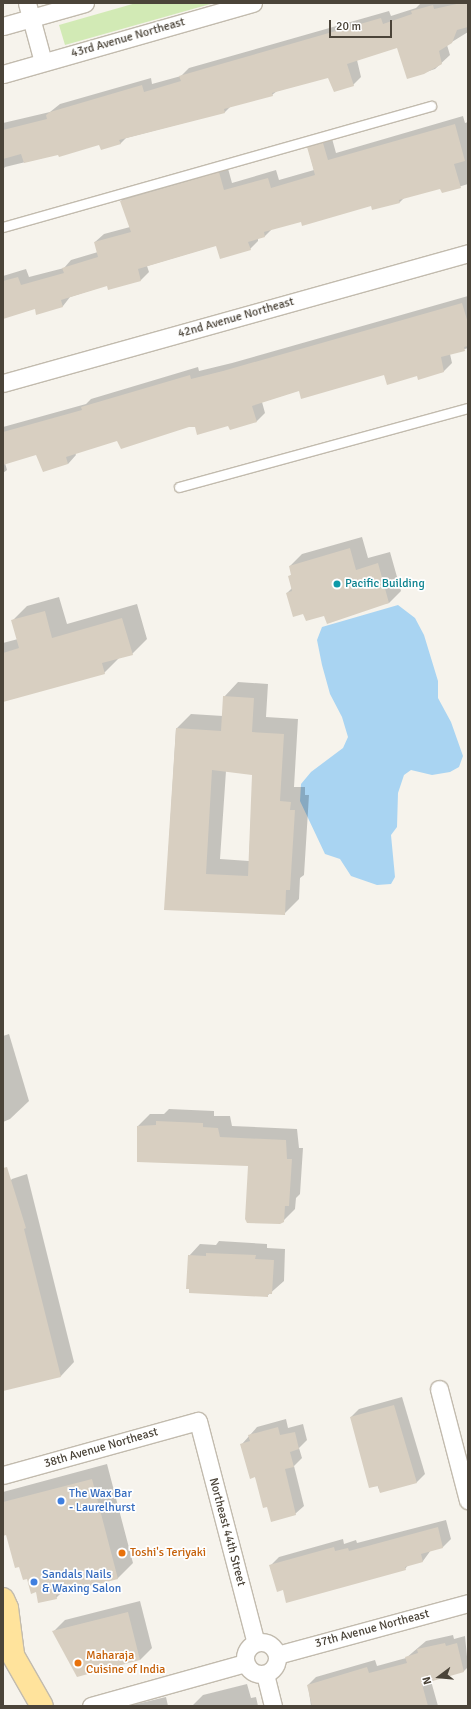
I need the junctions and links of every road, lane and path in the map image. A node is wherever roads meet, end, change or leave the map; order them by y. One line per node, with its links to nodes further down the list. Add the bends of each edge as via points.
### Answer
1 (85, 3): 3 (street)
2 (253, 3): 5 (street, 43rd Avenue Northeast)
3 (29, 11): 4 (street); 5 (street)
4 (3, 26)
5 (43, 62): 6 (street, 43rd Avenue Northeast)
6 (3, 74)
7 (431, 106): 8 (lane)
8 (3, 227)
9 (468, 253): 10 (street, 42nd Avenue Northeast)
10 (3, 382)
11 (468, 408): 12 (lane)
12 (179, 487)
13 (439, 1389): 16 (street)
14 (198, 1421): 15 (street, 38th Avenue Northeast); 19 (street, Northeast 44th Street)
15 (3, 1475)
16 (468, 1500)
17 (3, 1599): 20 (main road, via 7,1608)
18 (468, 1603): 21 (street, 37th Avenue Northeast)
19 (256, 1643): 21 (street, via 268,1644); 22 (street, via 246,1651)
20 (8, 1647): 24 (main road)
21 (277, 1654): 23 (street, via 274,1668)
22 (245, 1663): 23 (street, via 254,1673); 25 (street)
23 (265, 1674): 26 (street)
24 (42, 1706)
25 (91, 1706)
26 (273, 1706)

